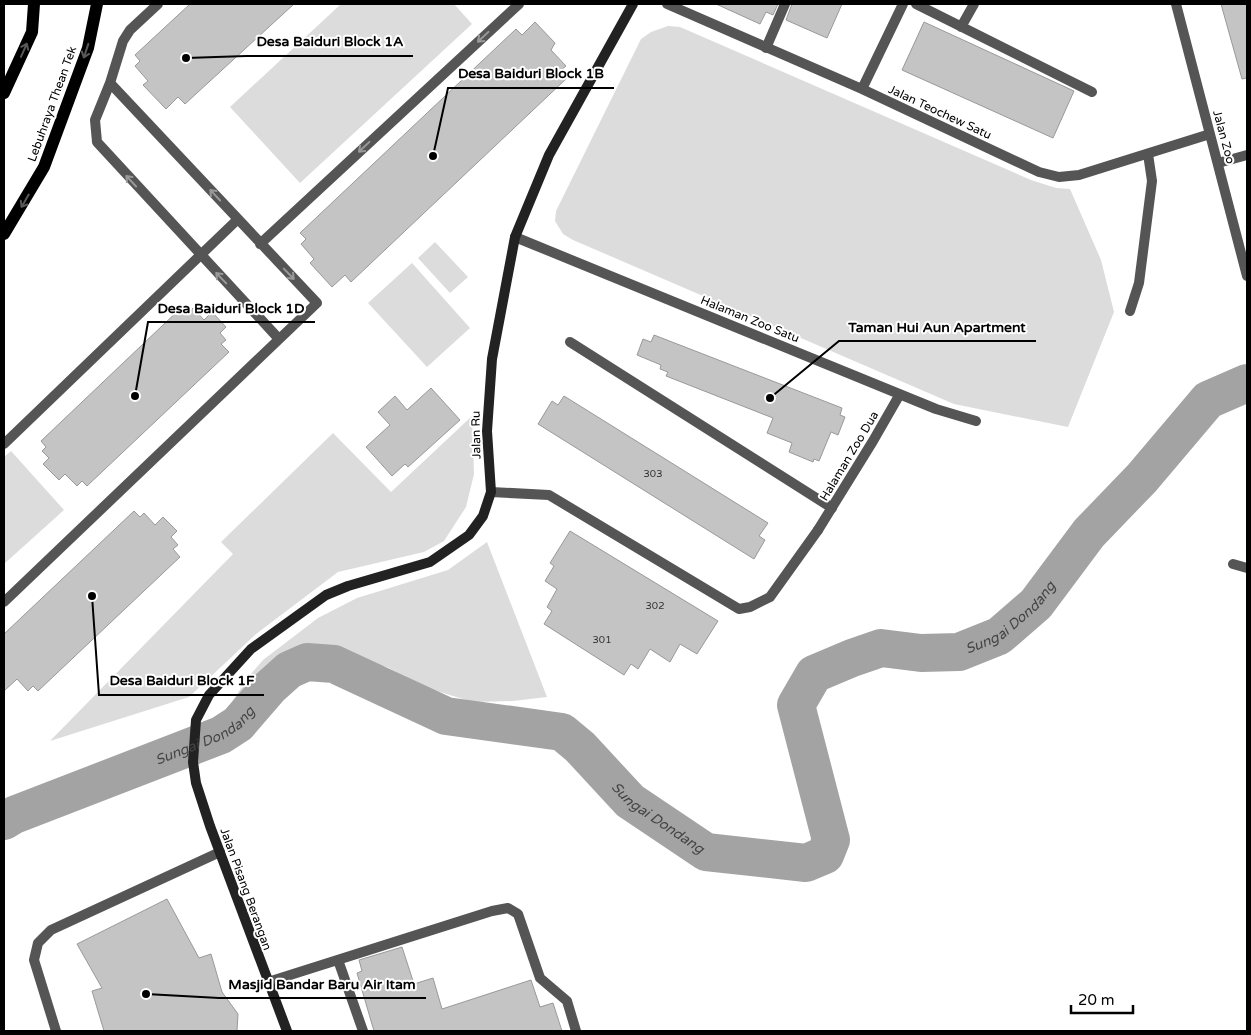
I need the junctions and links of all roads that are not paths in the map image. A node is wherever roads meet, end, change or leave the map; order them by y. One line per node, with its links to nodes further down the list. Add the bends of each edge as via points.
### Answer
1 (34, 4): 17 (main road, one-way to 1, via 32,32)
2 (97, 4): 23 (main road, Lebuhraya Thean Tek, one-way to 23, via 88,48 44,167)
3 (158, 4): 14 (street, via 126,35)
4 (519, 4): 25 (street, one-way to 25)
5 (633, 4): 24 (street, Jalan Ru, via 549,155)
6 (667, 4): 13 (street, Jalan Teochew Satu)
7 (785, 4): 13 (street)
8 (903, 4): 15 (street)
9 (916, 4): 12 (street)
10 (974, 4): 12 (street)
11 (1176, 4): 18 (street, Jalan Zoo)
12 (961, 27): 16 (street)
13 (766, 48): 15 (street, Jalan Teochew Satu)
14 (110, 83): 22 (street, one-way to 14); 26 (street, one-way to 14, via 96,142 96,120)
15 (862, 89): 19 (street, Jalan Teochew Satu, via 1039,172 1058,177 1079,175)
16 (1092, 92)
17 (4, 93)
18 (1210, 134): 19 (street, Jalan Teochew Satu); 21 (street, Jalan Zoo)
19 (1148, 154): 28 (street, via 1151,189 1139,283)
20 (1247, 155): 21 (street)
21 (1218, 163): 27 (street, Jalan Zoo)
22 (238, 219): 25 (street); 26 (street)
23 (4, 234)
24 (515, 237): 31 (street, Halaman Zoo Satu); 34 (street, Jalan Ru, via 492,359 486,431)
25 (260, 244): 29 (street, one-way to 29, via 317,303)
26 (200, 256): 29 (street, one-way to 26); 33 (street)
27 (1247, 276)
28 (1130, 311)
29 (279, 339): 38 (street)
30 (570, 342): 35 (street)
31 (900, 394): 32 (street, Halaman Zoo Satu); 35 (street, Halaman Zoo Dua)
32 (976, 421)
33 (4, 444)
34 (491, 492): 35 (street, Halaman Zoo Dua, via 549,495 739,608 750,607 770,597); 39 (street, Jalan Ru, via 483,516 469,535 447,551 425,564 326,595 252,649 210,695 196,720)
35 (832, 508)
36 (1233, 564): 37 (street)
37 (1247, 568)
38 (4, 602)
39 (194, 735): 40 (street, Jalan Pisang Berangan, via 196,783)
40 (220, 852): 42 (street, Jalan Pisang Berangan); 43 (street, via 51,930 38,943 34,960)
41 (338, 960): 42 (street); 45 (street); 46 (street, via 508,908 521,919 540,978 567,1001)
42 (268, 982): 44 (street, Jalan Pisang Berangan)
43 (56, 1031)
44 (286, 1031)
45 (363, 1031)
46 (576, 1031)

